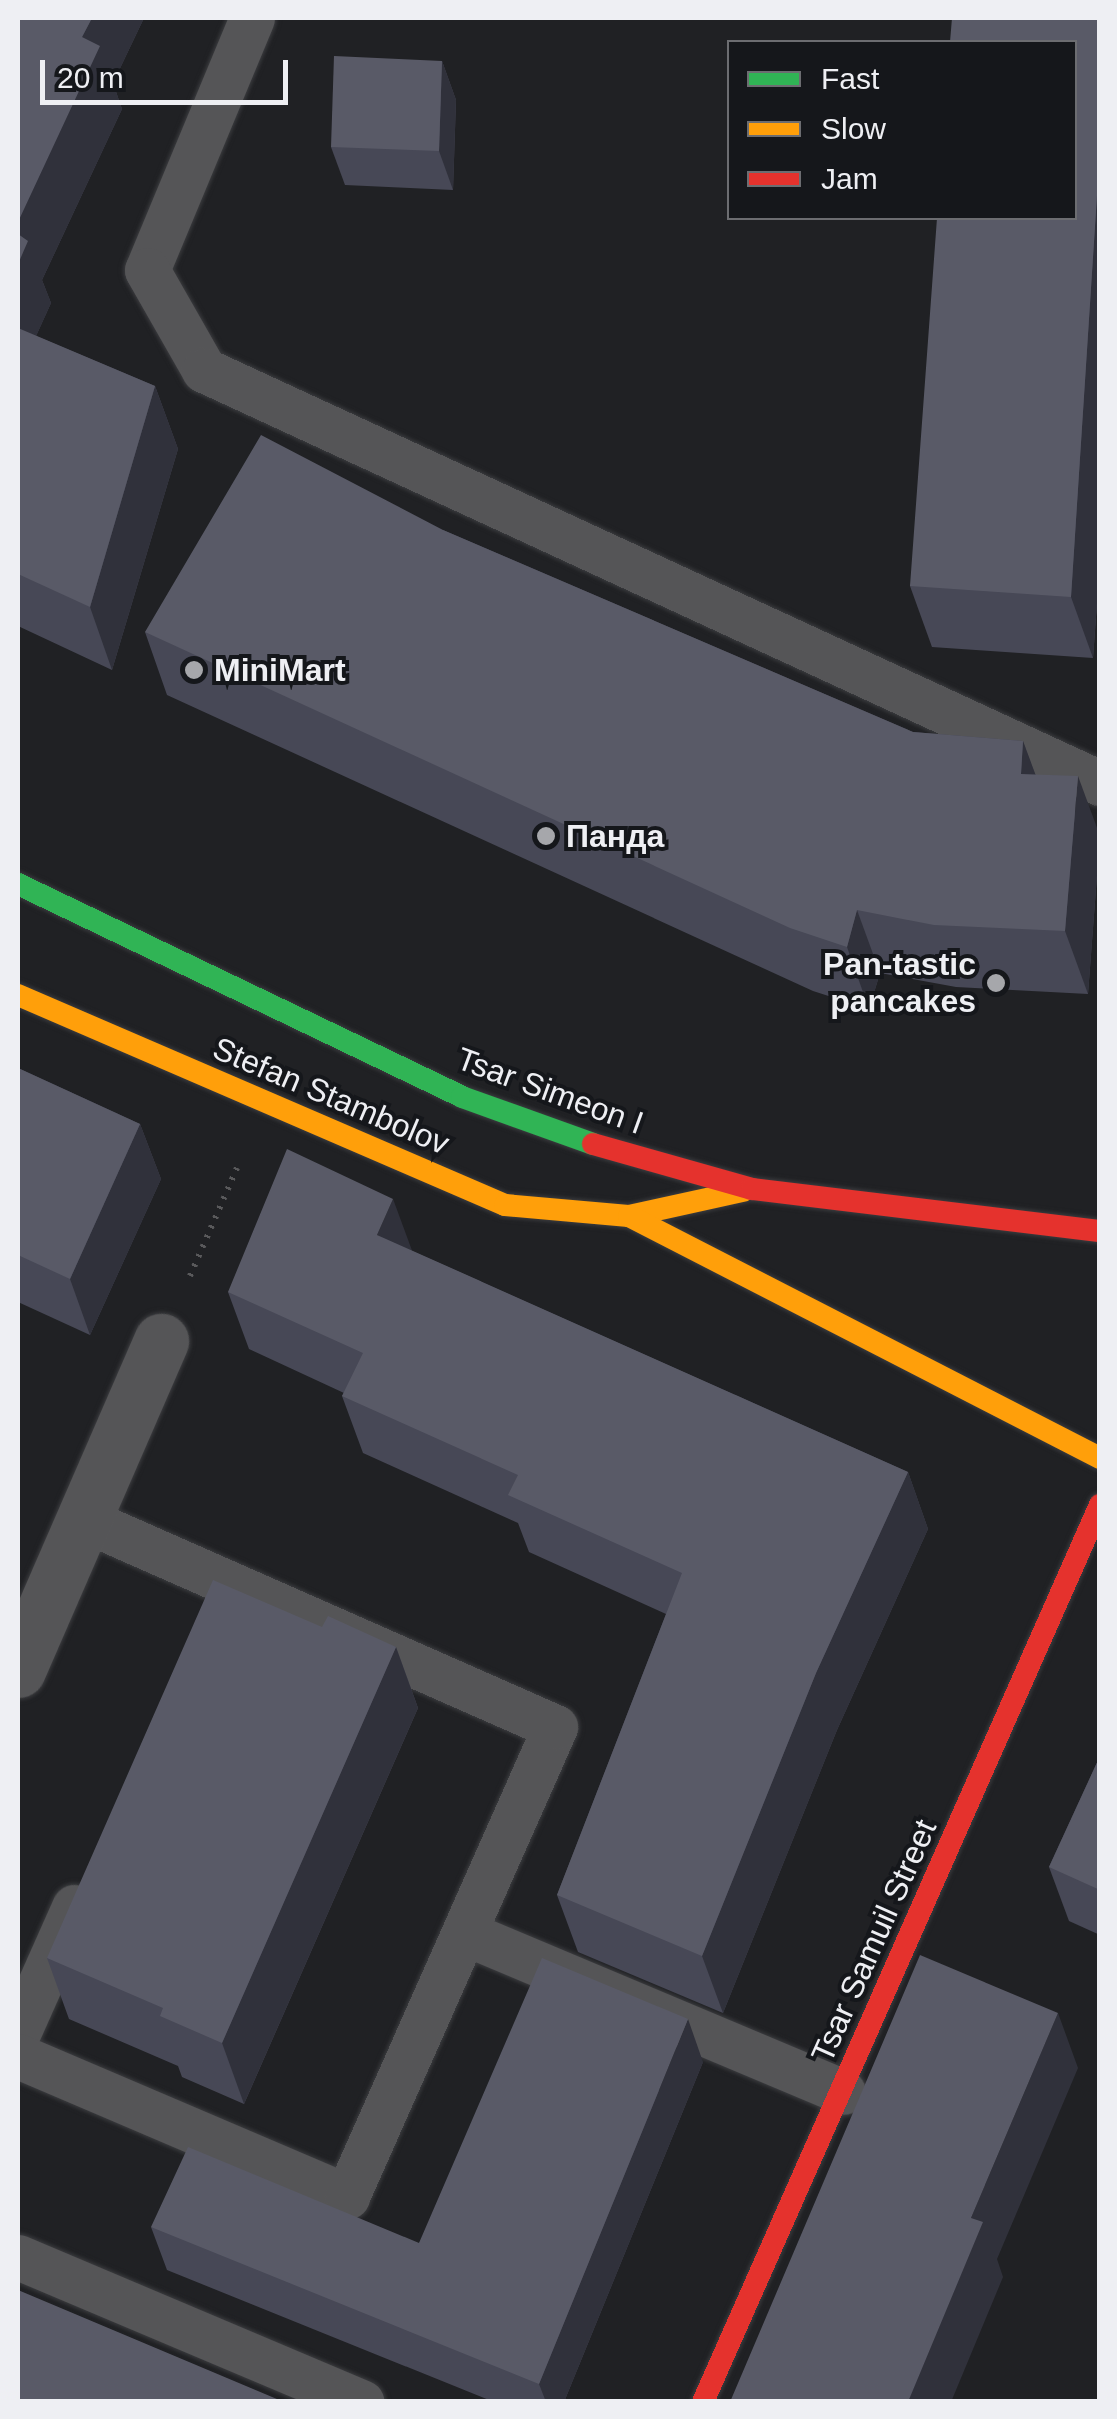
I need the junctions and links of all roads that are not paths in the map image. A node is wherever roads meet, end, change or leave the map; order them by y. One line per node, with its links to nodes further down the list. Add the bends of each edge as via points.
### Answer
1 (252, 18): 2 (lane, via 148,270 204,370)
2 (1100, 783)
3 (18, 884): 5 (street, Tsar Simeon I, via 462,1097 605,1148)
4 (18, 995): 6 (street, Stefan Stambolov, via 505,1205)
5 (752, 1189): 6 (street, Stefan Stambolov); 7 (street, Tsar Simeon I)
6 (630, 1216): 9 (street, Stefan Stambolov)
7 (1100, 1231)
8 (160, 1341): 11 (street)
9 (1100, 1458)
10 (1100, 1505): 17 (street, Tsar Samuil Street)
11 (83, 1519): 12 (street); 14 (lane, via 556,1727)
12 (18, 1670)
13 (90, 1873): 15 (lane)
14 (465, 1933): 16 (lane, via 347,2196); 17 (lane)
15 (18, 2032)
16 (18, 2056)
17 (843, 2092): 20 (street, Tsar Samuil Street)
18 (18, 2256): 19 (lane)
19 (362, 2402)
20 (703, 2402)

